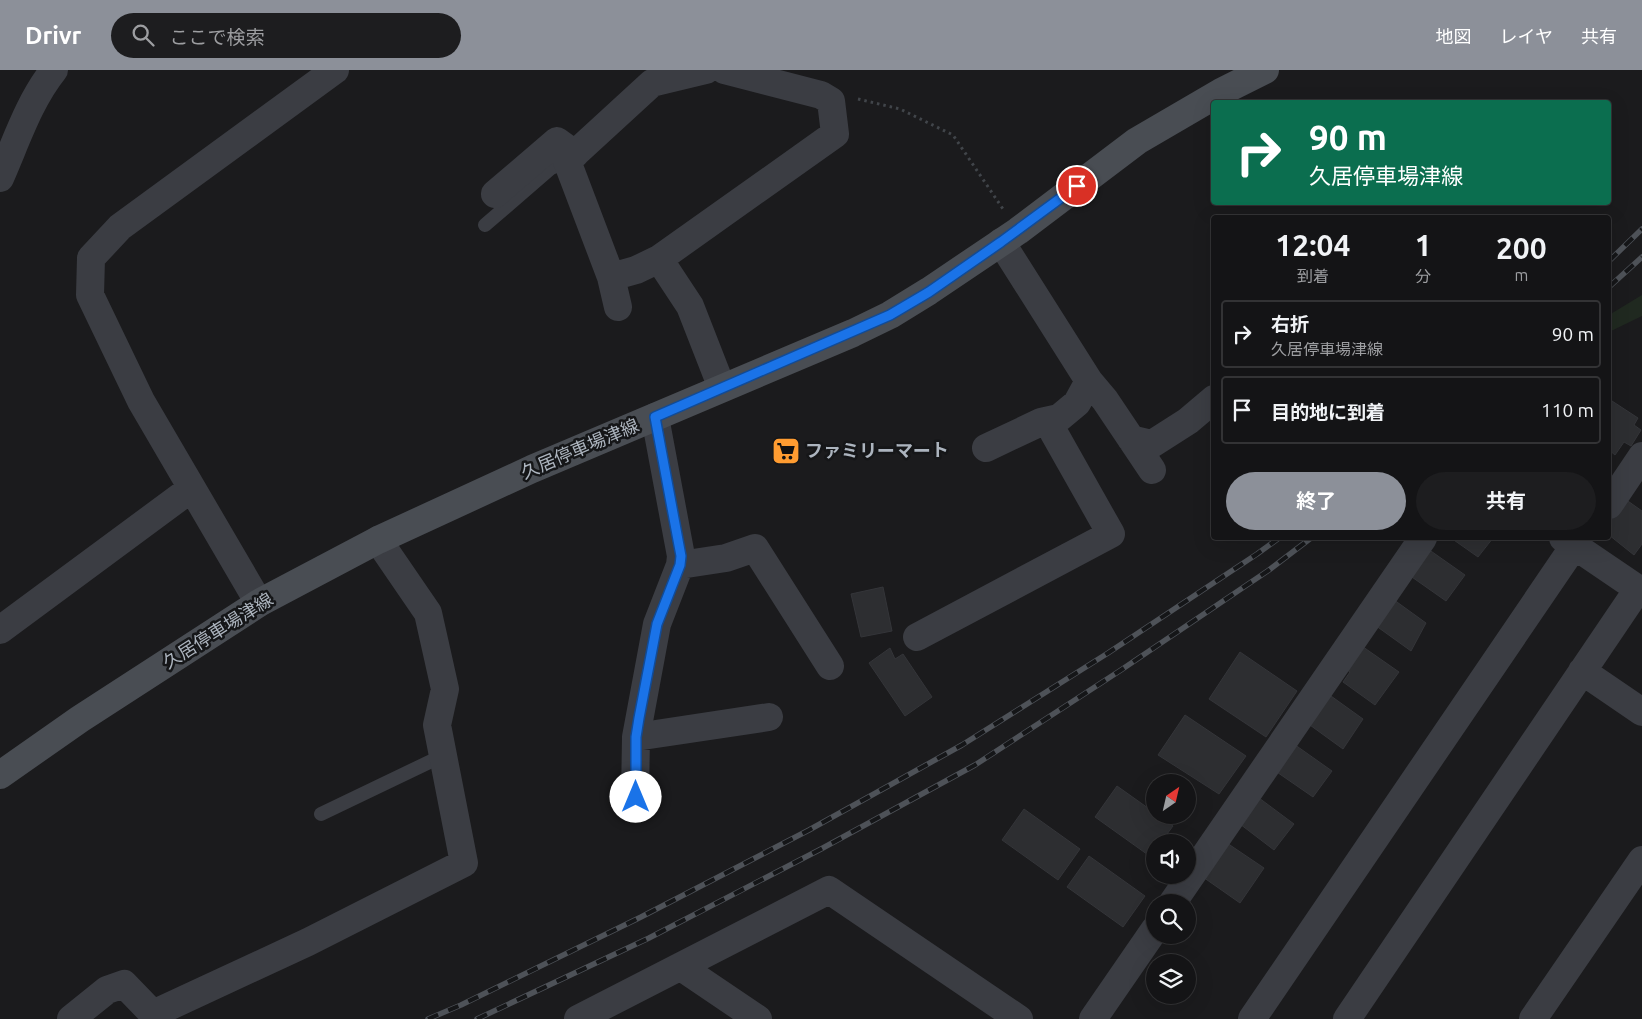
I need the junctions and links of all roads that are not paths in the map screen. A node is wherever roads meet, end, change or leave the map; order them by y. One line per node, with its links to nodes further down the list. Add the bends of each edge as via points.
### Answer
1 (54, 70): 7 (street, via 27,115)
2 (335, 70): 23 (street, via 120,227 91,258 90,295 141,401)
3 (706, 70): 6 (street, via 652,83)
4 (724, 70): 11 (street, via 821,95 831,101 834,134)
5 (1265, 70): 10 (main road, 久居停車場津線, via 1137,141)
6 (571, 158): 8 (street, via 557,141); 9 (lane, via 551,168); 12 (street)
7 (0, 178)
8 (495, 194)
9 (485, 225)
10 (1009, 236): 14 (street); 15 (main road, 久居停車場津線, via 890,315)
11 (659, 259): 12 (street); 15 (street, via 690,306)
12 (611, 277): 13 (street)
13 (618, 307)
14 (1089, 381): 18 (street, via 1077,403); 19 (street)
15 (722, 388): 17 (main road, 久居停車場津線)
16 (1211, 402): 19 (street, via 1152,444)
17 (655, 417): 25 (main road, 久居停車場津線); 28 (street)
18 (1052, 420): 20 (street, via 1040,422); 32 (street, via 1054,433 1110,534)
19 (1131, 439): 22 (street)
20 (986, 448)
21 (1642, 456): 24 (street)
22 (1152, 470)
23 (192, 488): 30 (street); 31 (street)
24 (1611, 502)
25 (378, 540): 30 (main road, 久居停車場津線); 38 (street, via 428,613 446,689 437,725)
26 (1422, 540): 43 (street)
27 (1576, 542): 29 (street); 51 (street)
28 (680, 565): 33 (street, via 726,558 755,548); 37 (street, via 657,624)
29 (1640, 591): 34 (street)
30 (259, 603): 39 (main road, 久居停車場津線)
31 (0, 630)
32 (917, 637)
33 (830, 666)
34 (1582, 671): 35 (street); 52 (street)
35 (1642, 712)
36 (769, 717): 37 (street)
37 (636, 737): 40 (street)
38 (444, 755): 41 (lane); 46 (street, via 464,863 308,942 153,1014 124,984 107,990)
39 (0, 775)
40 (636, 797)
41 (321, 814)
42 (1642, 860): 53 (street)
43 (1178, 894)
44 (1146, 942): 50 (street)
45 (681, 966): 47 (street); 48 (street); 49 (street, via 829,890)
46 (71, 1019)
47 (578, 1019)
48 (758, 1019)
49 (1019, 1019)
50 (1093, 1019)
51 (1252, 1019)
52 (1347, 1019)
53 (1533, 1019)

